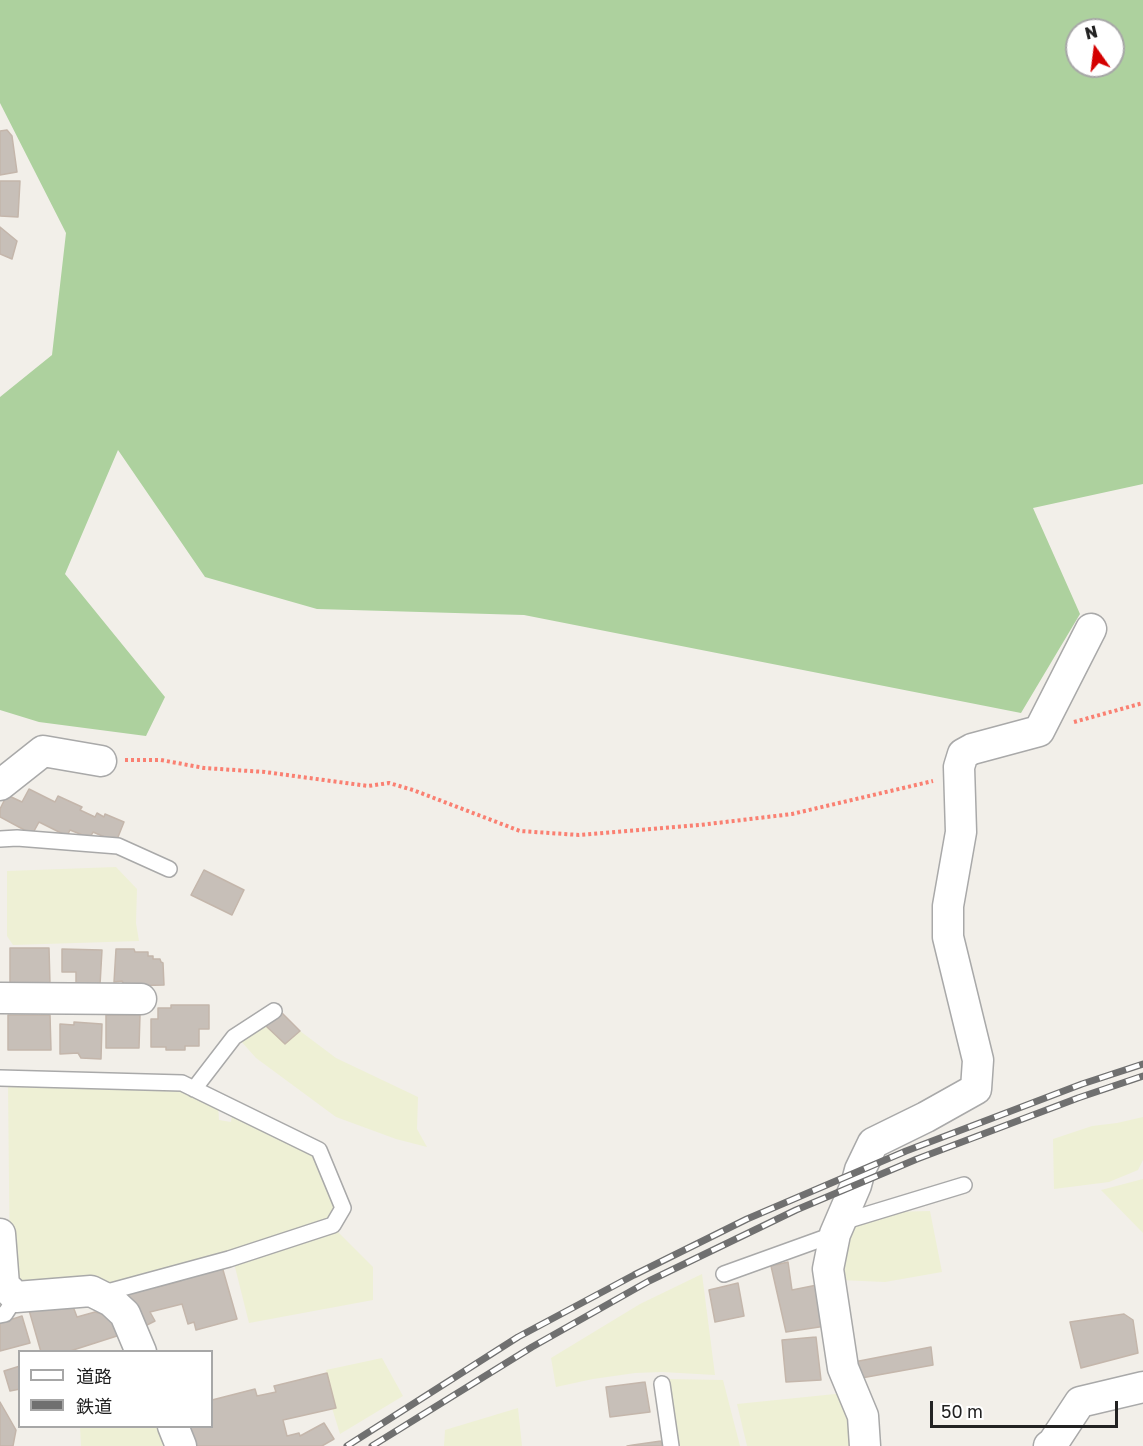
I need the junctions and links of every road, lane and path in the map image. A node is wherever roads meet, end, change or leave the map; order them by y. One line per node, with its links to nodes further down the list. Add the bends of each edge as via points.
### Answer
1 (1091, 629): 3 (street)
2 (1143, 703): 3 (path)
3 (1039, 731): 5 (street, via 972,749 963,754)
4 (101, 761): 5 (path, via 160,760 368,786 389,783 520,831 579,835 792,814 934,781); 6 (street, via 43,751)
5 (959, 767): 15 (street, via 961,832 948,906 948,937 978,1060 976,1089 873,1143)
6 (0, 785)
7 (0, 839): 8 (lane, via 118,846)
8 (169, 869)
9 (0, 998): 10 (street)
10 (141, 999)
11 (274, 1011): 13 (lane, via 234,1037)
12 (0, 1078): 13 (lane, via 182,1083)
13 (194, 1089): 18 (lane, via 319,1150 343,1208 333,1225)
14 (964, 1185): 15 (lane)
15 (837, 1229): 17 (lane); 26 (street, via 828,1269 843,1368 863,1416)
16 (0, 1234): 19 (street)
17 (724, 1274)
18 (99, 1295): 19 (street, via 91,1291); 20 (street, via 124,1314)
19 (8, 1306)
20 (140, 1350)
21 (662, 1384): 25 (lane)
22 (1143, 1387): 27 (street, via 1080,1402)
23 (174, 1428): 24 (street)
24 (181, 1446)
25 (671, 1446)
26 (865, 1446)
27 (1049, 1446)

